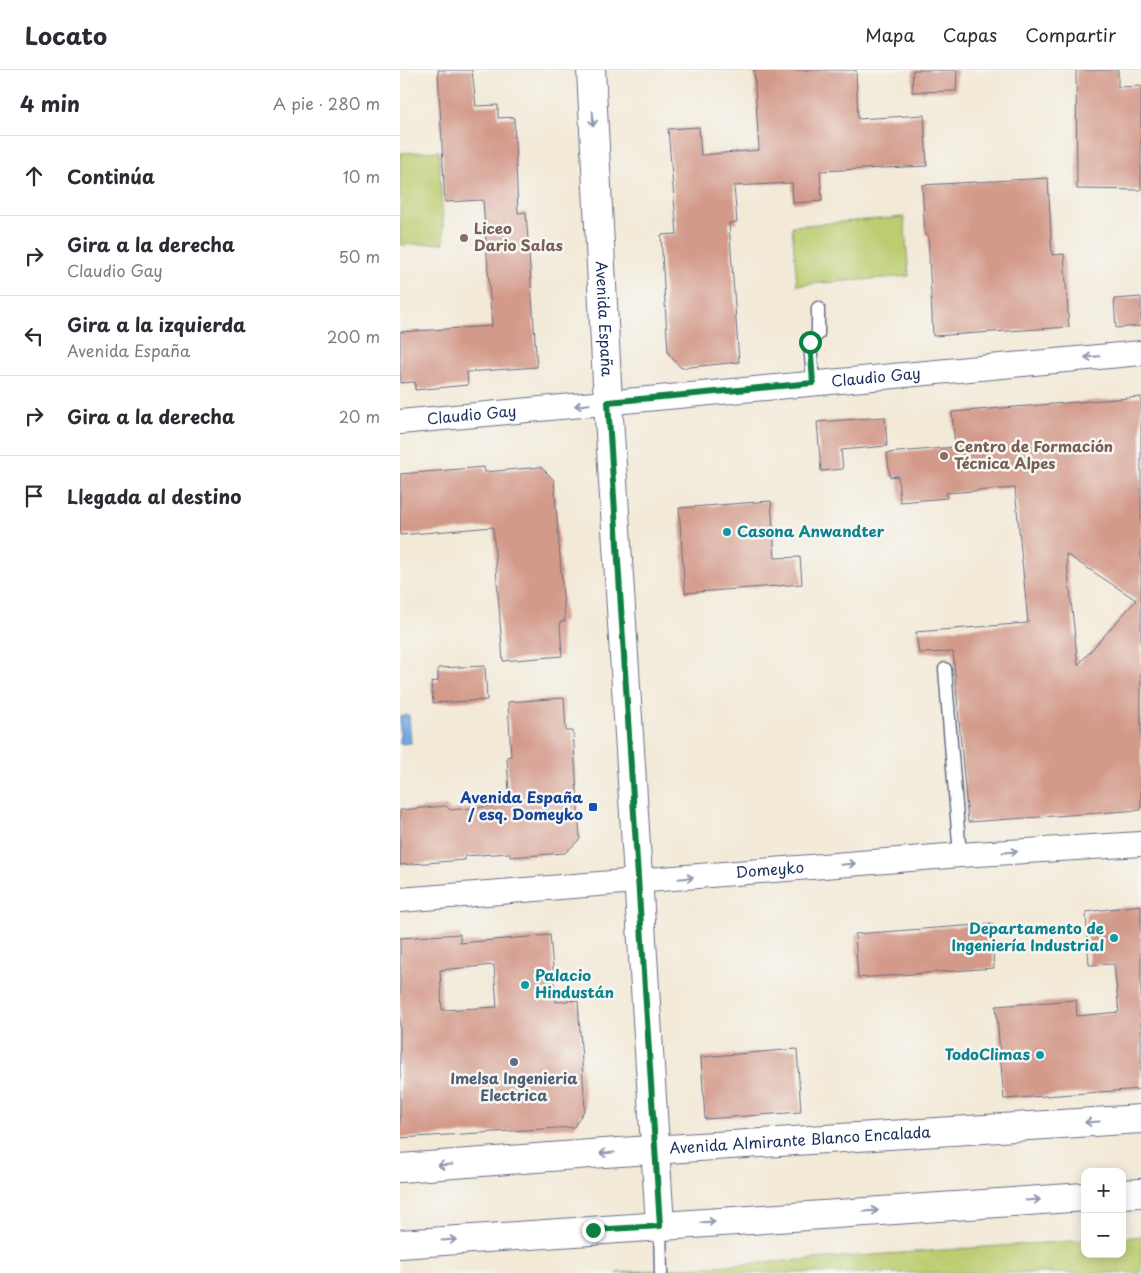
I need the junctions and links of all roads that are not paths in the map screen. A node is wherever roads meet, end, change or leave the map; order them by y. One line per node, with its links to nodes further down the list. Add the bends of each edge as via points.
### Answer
1 (591, 70): 5 (main road, Avenida España, one-way to 5)
2 (818, 308): 4 (lane, via 818,334 810,342)
3 (1141, 353): 4 (street, Claudio Gay, one-way to 4)
4 (813, 383): 5 (street, Claudio Gay)
5 (608, 402): 6 (street, Claudio Gay, one-way to 6); 10 (main road, Avenida España)
6 (400, 422)
7 (945, 670): 9 (lane)
8 (1141, 844): 9 (street, Domeyko, one-way to 8)
9 (960, 855): 10 (street, Domeyko, one-way to 9)
10 (638, 882): 11 (street, Domeyko); 13 (main road, Avenida España)
11 (400, 900)
12 (1141, 1119): 13 (main road, Avenida Almirante Blanco Encalada, one-way to 13)
13 (655, 1150): 14 (main road, Avenida Almirante Blanco Encalada, one-way to 14); 18 (main road, Avenida España)
14 (400, 1168)
15 (1141, 1193): 16 (main road)
16 (1126, 1194)
17 (1081, 1197): 18 (main road, one-way to 17)
18 (660, 1226): 19 (main road, one-way to 18); 20 (lane)
19 (400, 1244)
20 (661, 1273)

